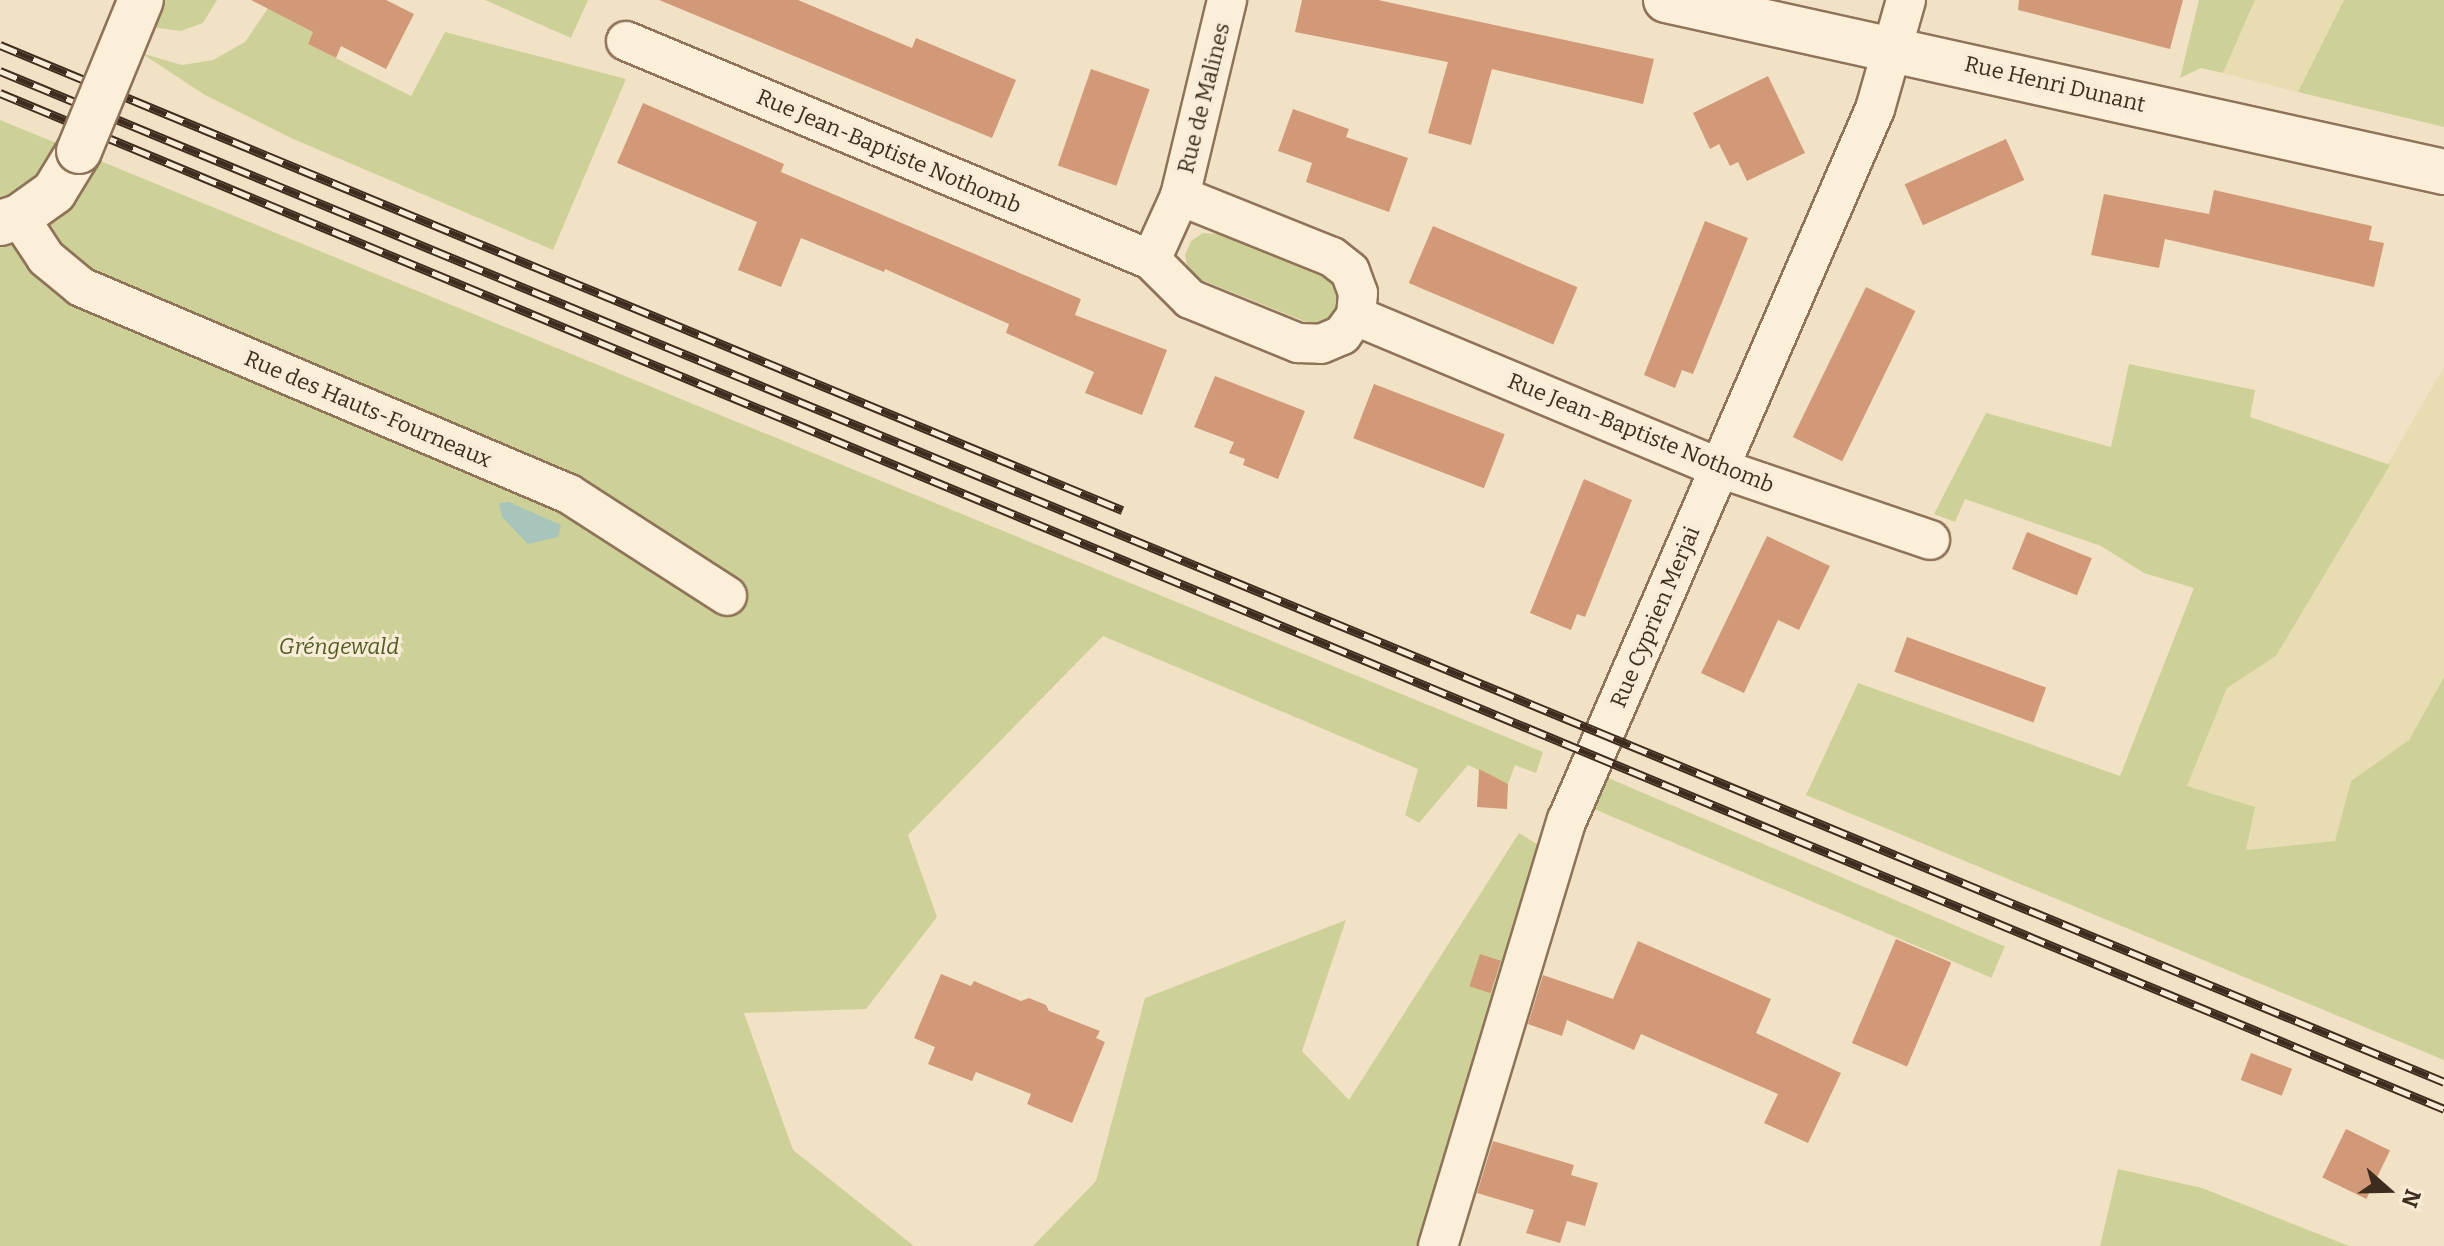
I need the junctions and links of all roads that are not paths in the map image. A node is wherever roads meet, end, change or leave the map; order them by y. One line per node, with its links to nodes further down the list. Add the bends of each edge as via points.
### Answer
1 (141, 0): 9 (main road, Rue des Hauts-Fourneaux, bridge, via 79,151 54,192)
2 (1227, 0): 8 (street, Rue de Malines)
3 (1666, 0): 6 (main road, Rue Henri Dunant)
4 (1906, 0): 6 (street, Rue Cyprien Merjai)
5 (626, 41): 10 (street, Rue Jean-Baptiste Nothomb)
6 (1893, 48): 7 (main road, Rue Henri Dunant); 12 (street, Rue Cyprien Merjai, via 1875,109)
7 (2444, 172)
8 (1180, 196): 10 (street); 11 (street, via 1332,257 1350,271 1358,293)
9 (10, 220): 14 (street, Rue des Hauts-Fourneaux, via 81,287 569,494)
10 (1151, 260): 11 (street, Rue Jean-Baptiste Nothomb, via 1190,299 1298,343 1321,344 1342,335)
11 (1356, 316): 12 (street, Rue Jean-Baptiste Nothomb)
12 (1719, 468): 13 (street, Rue Jean-Baptiste Nothomb); 15 (street, Rue Cyprien Merjai, via 1567,820)
13 (1930, 540)
14 (727, 596)
15 (1438, 1246)

